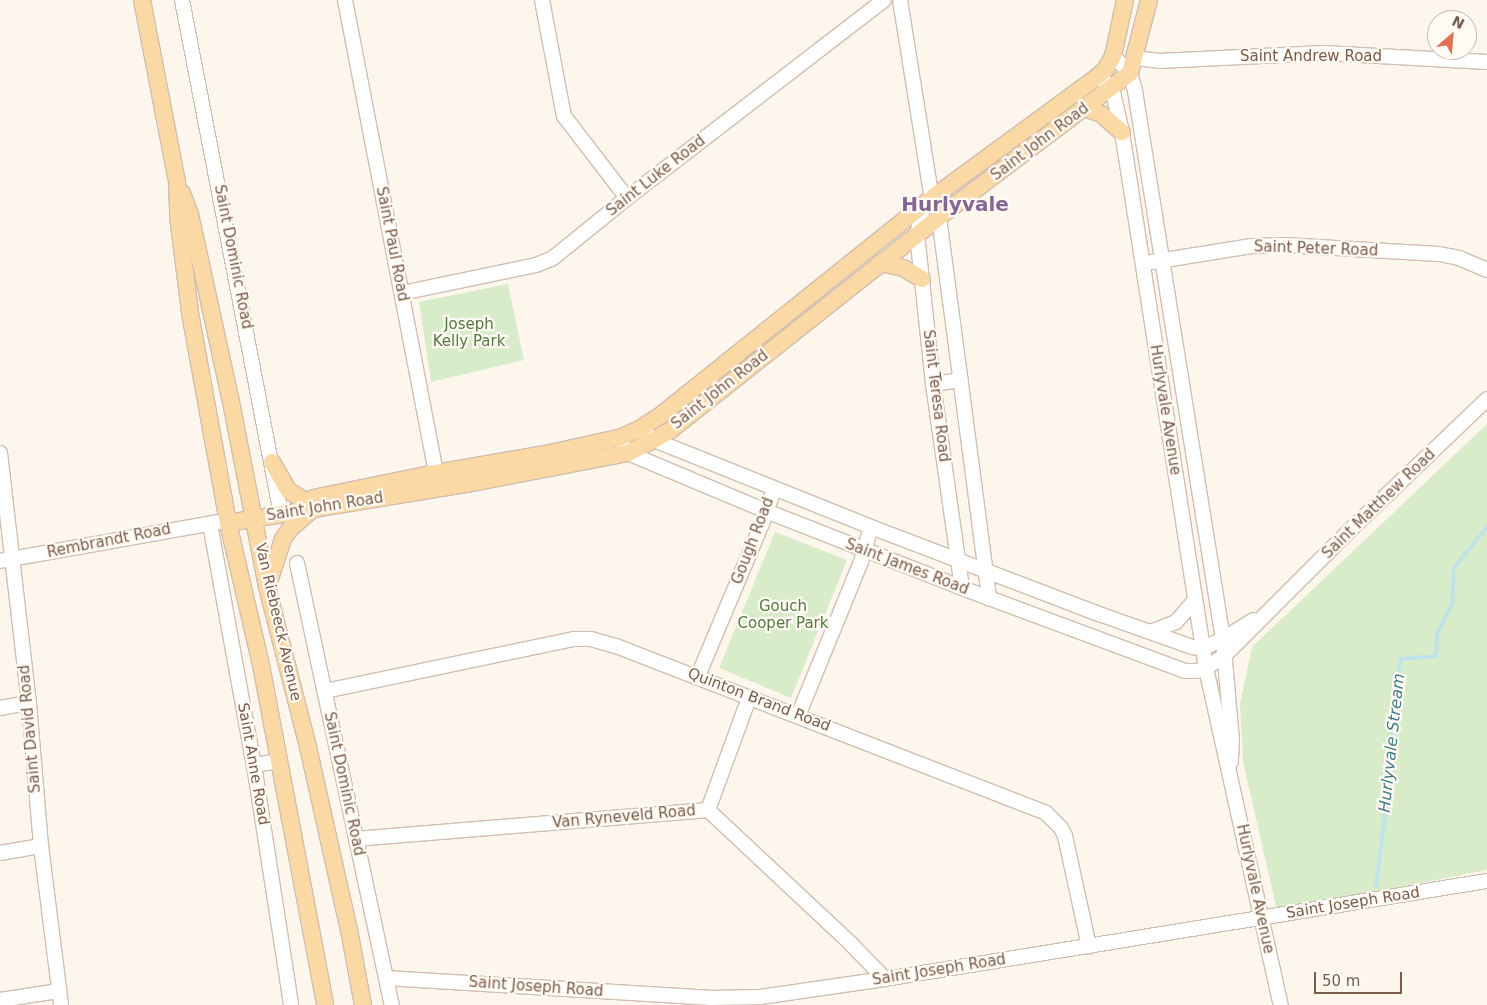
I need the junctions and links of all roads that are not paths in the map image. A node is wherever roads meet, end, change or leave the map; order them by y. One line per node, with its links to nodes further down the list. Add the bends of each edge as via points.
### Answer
1 (142, 0): 18 (main road, Van Riebeeck Avenue)
2 (182, 0): 37 (street, Saint Dominic Road)
3 (345, 0): 28 (street, Saint Paul Road)
4 (542, 0): 19 (street, via 564,116)
5 (884, 0): 19 (street, Saint Luke Road)
6 (900, 0): 20 (street, Saint Teresa Road)
7 (1149, 0): 10 (main road)
8 (1123, 7): 9 (main road); 15 (main road, via 1102,60)
9 (1113, 56): 12 (street, Hurlyvale Avenue); 13 (main road)
10 (1135, 58): 11 (street, Saint Andrew Road, via 1159,61 1324,53); 12 (main road)
11 (1487, 62)
12 (1130, 74): 14 (main road, Saint John Road); 23 (street, Hurlyvale Avenue)
13 (1098, 76): 14 (street); 15 (main road, Saint John Road)
14 (1112, 88): 16 (main road, Saint John Road); 17 (street, Hurlyvale Avenue)
15 (1073, 94): 20 (main road, Saint John Road)
16 (1084, 108): 17 (main road, via 1101,114); 21 (main road, Saint John Road)
17 (1122, 132): 25 (street, Hurlyvale Avenue)
18 (177, 181): 43 (main road, Van Riebeeck Avenue, via 190,214); 44 (main road, Van Riebeeck Avenue, via 190,313)
19 (627, 198): 28 (street, Saint Luke Road, via 548,261)
20 (933, 199): 21 (street, Saint Teresa Road); 22 (street, Saint Teresa Road); 32 (main road, Saint John Road)
21 (939, 217): 22 (main road, Saint John Road); 29 (street, Saint Teresa Road)
22 (917, 234): 24 (main road, Saint John Road); 27 (street, Saint Teresa Road)
23 (1161, 261): 25 (street, Saint Peter Road); 26 (street, Saint Peter Road, via 1252,246 1284,245 1439,254 1459,258); 57 (street, Hurlyvale Avenue)
24 (880, 263): 27 (main road, via 903,268); 34 (main road, Saint John Road)
25 (1143, 263): 54 (street, Hurlyvale Avenue)
26 (1487, 270)
27 (922, 279): 30 (street, Saint Teresa Road)
28 (402, 292): 38 (street, Saint Paul Road)
29 (961, 380): 30 (street); 50 (street, Saint Teresa Road)
30 (933, 384): 48 (street, Saint Teresa Road)
31 (1487, 399): 55 (street, Saint Matthew Road)
32 (641, 428): 33 (main road, Saint John Road); 34 (street, Saint James Road)
33 (618, 438): 36 (street); 38 (main road, Saint John Road)
34 (654, 440): 36 (main road, Saint John Road); 39 (street, Saint James Road)
35 (0, 453): 47 (street, Saint David Road)
36 (628, 453): 38 (main road, Saint John Road); 42 (street, Saint James Road)
37 (272, 462): 40 (main road, via 289,491); 41 (street, Saint Dominic Road)
38 (438, 480): 40 (main road, Saint John Road)
39 (774, 489): 42 (street, Gough Road); 45 (street, Saint James Road)
40 (309, 504): 41 (main road, Saint John Road); 51 (main road, via 283,539)
41 (280, 509): 43 (main road, Saint John Road)
42 (766, 511): 46 (street, Saint James Road); 62 (street, Gough Road)
43 (254, 514): 44 (main road, Saint John Road); 51 (main road, Van Riebeeck Avenue)
44 (221, 521): 47 (street, Rembrandt Road); 69 (main road, Van Riebeeck Avenue, via 261,665); 70 (street, Saint Anne Road)
45 (871, 527): 46 (street); 48 (street, Saint James Road)
46 (864, 550): 52 (street, Saint James Road); 68 (street)
47 (6, 560): 66 (street, Saint David Road)
48 (958, 560): 50 (street, Saint James Road); 52 (street, Saint Teresa Road)
49 (297, 563): 63 (street, Saint Dominic Road)
50 (986, 571): 53 (street, Saint Teresa Road); 56 (street, Saint James Road)
51 (268, 587): 86 (main road, Van Riebeeck Avenue, via 308,747)
52 (962, 588): 53 (street, Saint James Road)
53 (989, 599): 61 (street, Saint James Road)
54 (1194, 601): 56 (street, via 1176,622); 58 (street, Hurlyvale Avenue)
55 (1271, 610): 57 (street, Saint Matthew Road); 59 (street, Saint Matthew Road)
56 (1150, 632): 58 (street, Saint James Road)
57 (1223, 639): 58 (street, Saint Matthew Road); 59 (street, Hurlyvale Avenue)
58 (1203, 648): 60 (street, Hurlyvale Avenue)
59 (1225, 655): 60 (street, Saint Matthew Road); 71 (street, Hurlyvale Avenue, via 1232,740)
60 (1206, 668): 61 (street); 64 (street, Hurlyvale Avenue)
61 (1185, 672): 64 (street, Saint James Road, via 1196,677)
62 (698, 676): 63 (street, Quinton Brand Road, via 616,646 592,639 573,639); 65 (street, Quinton Brand Road)
63 (325, 691): 73 (street, Saint Dominic Road)
64 (1210, 691): 71 (street, Hurlyvale Avenue)
65 (749, 698): 68 (street, Quinton Brand Road); 72 (street)
66 (29, 703): 67 (street); 74 (street, Saint David Road)
67 (0, 708)
68 (798, 716): 78 (street, Quinton Brand Road, via 1046,813 1065,836)
69 (279, 761): 70 (street); 85 (main road, Van Riebeeck Avenue)
70 (254, 765): 84 (street, Saint Anne Road)
71 (1231, 772): 77 (street, Hurlyvale Avenue)
72 (708, 810): 73 (street, Van Ryneveld Road); 80 (street, Van Ryneveld Road)
73 (356, 839): 79 (street, Saint Dominic Road)
74 (41, 846): 75 (street); 81 (street, Saint David Road)
75 (0, 852)
76 (1487, 881): 77 (street, Saint Joseph Road)
77 (1261, 918): 78 (street, Saint Joseph Road); 88 (street, Hurlyvale Avenue)
78 (1089, 946): 80 (street, Saint Joseph Road)
79 (386, 978): 80 (street, Saint Joseph Road, via 731,999); 87 (street, Saint Dominic Road)
80 (884, 979)
81 (59, 991): 82 (street); 83 (street, Saint David Road)
82 (0, 1000)
83 (61, 1005)
84 (292, 1005)
85 (325, 1005)
86 (363, 1005)
87 (392, 1005)
88 (1281, 1005)

